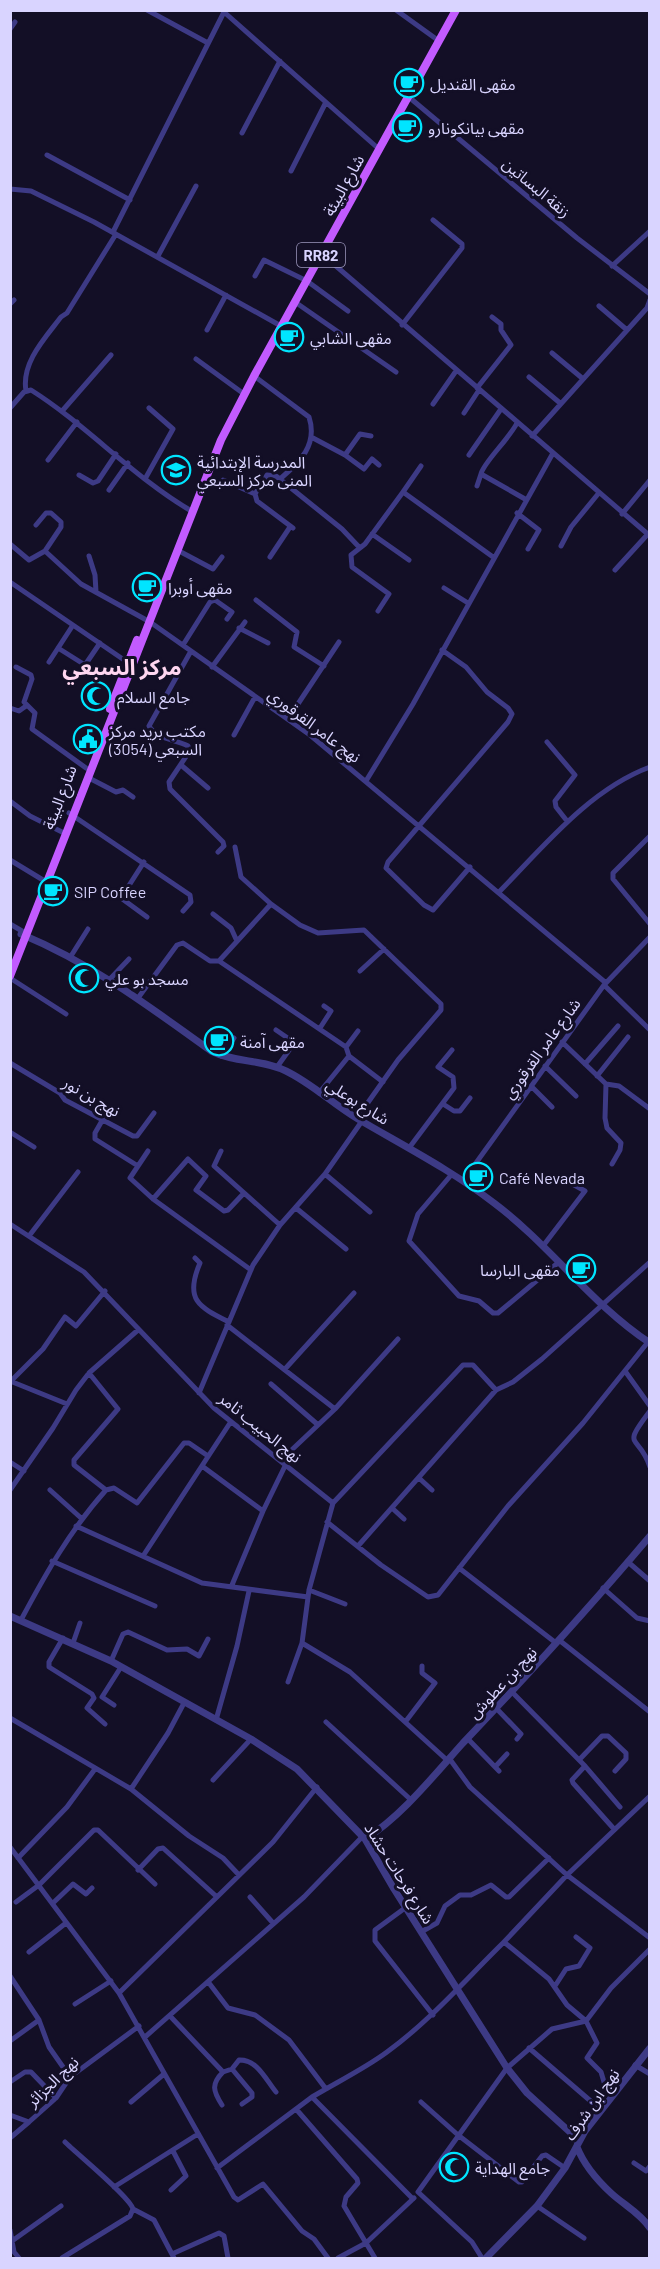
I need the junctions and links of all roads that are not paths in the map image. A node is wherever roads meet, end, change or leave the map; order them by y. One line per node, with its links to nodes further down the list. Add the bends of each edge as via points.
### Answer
1 (147, 10): 8 (street)
2 (396, 10): 7 (street)
3 (456, 10): 7 (main road, شارع البيئة / RR82)
4 (223, 11): 8 (street); 9 (street)
5 (15, 22): 6 (street)
6 (10, 29)
7 (440, 42): 10 (main road, شارع البيئة / RR82)
8 (208, 43): 18 (street)
9 (280, 61): 11 (street); 12 (street)
10 (410, 98): 13 (main road, شارع البيئة / RR82); 24 (street, زنقة البساتين)
11 (325, 104): 13 (street); 15 (street)
12 (242, 133)
13 (380, 150): 22 (main road, شارع البيئة / RR82)
14 (48, 155): 18 (street)
15 (291, 171)
16 (196, 186): 23 (street)
17 (10, 189): 21 (street, via 24,189 44,197)
18 (130, 200): 21 (street)
19 (433, 220): 34 (street, via 462,248)
20 (650, 231): 24 (street)
21 (115, 233): 23 (street); 47 (street, via 68,313 29,363 24,376)
22 (322, 254): 26 (main road, شارع البيئة / RR82); 34 (street)
23 (158, 256): 28 (street)
24 (612, 266): 27 (street, زنقة البساتين)
25 (255, 276): 26 (street, via 264,260)
26 (307, 281): 30 (main road, شارع البيئة / RR82); 32 (street)
27 (650, 294)
28 (226, 295): 35 (street); 36 (street)
29 (650, 300): 37 (street)
30 (295, 302): 35 (main road, شارع البيئة / RR82); 42 (street)
31 (598, 306): 37 (street)
32 (348, 311)
33 (492, 316): 46 (street, via 501,324 511,345)
34 (402, 325): 41 (street)
35 (281, 327): 43 (main road, شارع البيئة / RR82)
36 (207, 330)
37 (627, 330): 45 (street)
38 (552, 353): 45 (street)
39 (111, 355): 54 (street)
40 (196, 359): 48 (street)
41 (456, 371): 46 (street); 50 (street)
42 (396, 372)
43 (254, 376): 48 (main road, شارع البيئة / RR82); 60 (street, via 309,417)
44 (529, 378): 49 (street)
45 (582, 378): 49 (street)
46 (478, 389): 53 (street); 55 (street)
47 (26, 391): 51 (street); 54 (street)
48 (244, 394): 81 (main road, شارع البيئة / RR82)
49 (560, 403): 59 (street)
50 (433, 404)
51 (10, 408)
52 (149, 408): 71 (street, via 173,429)
53 (501, 409): 57 (street); 64 (street)
54 (63, 410): 56 (street)
55 (464, 413)
56 (77, 422): 62 (street); 65 (street)
57 (517, 423): 59 (street); 69 (street)
58 (371, 436): 63 (street, via 360,434)
59 (532, 436): 61 (street)
60 (313, 438): 63 (street); 72 (street, via 305,454)
61 (553, 453): 79 (street); 80 (street)
62 (116, 454): 66 (street); 70 (street, via 98,481 88,481)
63 (345, 455): 67 (street, via 364,469 372,459)
64 (469, 455)
65 (48, 460)
66 (128, 463): 71 (street); 76 (street)
67 (379, 465)
68 (422, 466): 77 (street)
69 (482, 474): 75 (street); 80 (street)
70 (79, 475)
71 (145, 479): 81 (street)
72 (280, 479): 78 (street, via 267,475); 89 (street)
73 (223, 480): 78 (street)
74 (650, 480): 83 (street)
75 (477, 486)
76 (109, 490)
77 (403, 492): 85 (street); 96 (street)
78 (255, 494): 95 (street, via 257,501 292,527)
79 (598, 494): 83 (street); 88 (street)
80 (525, 499): 82 (street)
81 (192, 509): 92 (main road, شارع البيئة / RR82); 106 (main road, شارع البيئة / RR82)
82 (517, 513): 90 (street, via 539,530); 96 (street)
83 (622, 514): 86 (street)
84 (36, 525): 91 (street, via 46,513 61,522)
85 (372, 534): 89 (street); 97 (street)
86 (648, 535): 98 (street)
87 (10, 544): 91 (street, via 29,560)
88 (561, 546)
89 (359, 547): 104 (street, via 351,555 352,567 389,594)
90 (528, 549)
91 (45, 551): 101 (street, نهج عامر القرقوري, via 72,577)
92 (179, 551): 94 (street, via 213,569); 106 (main road, شارع البيئة / RR82)
93 (88, 556): 101 (street)
94 (222, 557)
95 (270, 557)
96 (493, 557): 103 (street)
97 (409, 560)
98 (615, 570)
99 (10, 582): 108 (street)
100 (444, 588): 103 (street)
101 (96, 592): 106 (street, نهج عامر القرقوري)
102 (256, 600): 119 (street, via 297,632 294,647)
103 (468, 603): 115 (street)
104 (378, 611)
105 (227, 619): 113 (street, via 232,612 215,600 210,602)
106 (148, 620): 113 (street, نهج عامر القرقوري); 118 (main road, شارع البيئة / RR82)
107 (245, 622): 109 (street)
108 (73, 625): 111 (street); 114 (street)
109 (240, 628): 112 (street); 121 (street)
110 (339, 642): 119 (street)
111 (100, 643): 114 (street, via 85,665); 118 (street)
112 (268, 643)
113 (183, 645): 116 (street, نهج عامر القرقوري)
114 (58, 648): 117 (street)
115 (442, 650): 131 (street); 137 (street, via 466,667 512,714)
116 (191, 651): 121 (street, نهج عامر القرقوري); 128 (street, via 149,726 160,736 188,746 189,752)
117 (49, 662)
118 (131, 664): 130 (main road, شارع البيئة / RR82)
119 (324, 666): 125 (street)
120 (16, 667): 123 (street, via 32,675)
121 (212, 667): 122 (street, نهج عامر القرقوري)
122 (255, 697): 125 (street, نهج عامر القرقوري); 126 (street)
123 (26, 706): 124 (street, via 20,711); 130 (street, via 35,713 32,729)
124 (10, 708)
125 (288, 719): 131 (street, نهج عامر القرقوري)
126 (234, 735)
127 (547, 742): 136 (street, via 575,774 555,801)
128 (181, 765): 132 (street); 141 (street, via 169,782 170,789 223,842)
129 (650, 767): 136 (street, via 628,775)
130 (88, 773): 133 (street, via 116,792 123,790); 135 (main road, شارع البيئة / RR82)
131 (366, 781): 137 (street, نهج عامر القرقوري)
132 (208, 788)
133 (133, 796)
134 (10, 801): 138 (street)
135 (71, 814): 138 (main road, شارع البيئة / RR82); 142 (main road, شارع البيئة / RR82); 144 (street)
136 (567, 821): 147 (street)
137 (421, 826): 145 (street, نهج عامر القرقوري); 145 (street, via 386,868 424,905 436,908)
138 (62, 832): 142 (main road, شارع البيئة / RR82)
139 (650, 836): 153 (street, via 614,873 613,879)
140 (235, 846): 148 (street, via 242,877)
141 (218, 852)
142 (55, 856): 146 (main road, شارع البيئة / RR82); 155 (main road, شارع البيئة / RR82)
143 (10, 860): 146 (street)
144 (144, 862): 149 (street, via 190,895 191,902); 151 (street, via 121,898)
145 (470, 867): 147 (street, نهج عامر القرقوري)
146 (43, 880): 155 (main road, شارع البيئة / RR82)
147 (500, 891): 166 (street, نهج عامر القرقوري)
148 (271, 904): 157 (street); 158 (street, via 307,930 364,930)
149 (183, 911)
150 (213, 914): 157 (street, via 231,928)
151 (147, 917)
152 (10, 924): 155 (street)
153 (650, 924)
154 (88, 929): 159 (street)
155 (23, 934): 159 (street, شارع بوعلي); 161 (main road, RR82); 164 (main road, RR82)
156 (650, 937): 166 (street, شارع عامر القرقوري)
157 (236, 939): 162 (street)
158 (384, 949): 163 (street); 187 (street, via 441,1004 441,1010)
159 (71, 956): 165 (street, شارع بوعلي)
160 (129, 959): 165 (street)
161 (10, 961)
162 (219, 961): 167 (street, via 210,961 183,943); 171 (street)
163 (360, 971)
164 (10, 977): 169 (street)
165 (110, 979): 167 (street, شارع بوعلي)
166 (605, 984): 173 (street, نهج عامر القرقوري); 177 (street, شارع عامر القرقوري)
167 (138, 998): 180 (street, شارع بوعلي)
168 (324, 1006): 171 (street, via 331,1011)
169 (66, 1014)
170 (618, 1026): 183 (street)
171 (320, 1028): 178 (street)
172 (276, 1030): 185 (street, via 292,1041)
173 (650, 1030)
174 (358, 1031): 178 (street)
175 (628, 1037): 186 (street)
176 (234, 1038): 180 (street)
177 (562, 1042): 183 (street); 184 (street, شارع عامر القرقوري)
178 (346, 1047): 181 (street)
179 (452, 1050): 194 (street, via 438,1067 455,1082)
180 (220, 1056): 185 (street, شارع بوعلي)
181 (349, 1056): 187 (street); 190 (street)
182 (10, 1063): 198 (street, نهج بن نور, via 60,1093 65,1100)
183 (585, 1064): 186 (street)
184 (545, 1066): 189 (street, شارع عامر القرقوري); 191 (street)
185 (277, 1067): 190 (street, شارع بوعلي)
186 (597, 1076): 188 (street)
187 (383, 1082): 199 (street)
188 (606, 1084): 196 (street, via 619,1086); 205 (street, via 607,1128 621,1143)
189 (531, 1086): 195 (street); 210 (street, شارع عامر القرقوري)
190 (319, 1093): 199 (street, شارع بوعلي)
191 (576, 1096)
192 (470, 1098): 194 (street, via 460,1111)
193 (650, 1098): 196 (street)
194 (443, 1104): 202 (street)
195 (552, 1107)
196 (647, 1107)
197 (154, 1113): 198 (street, نهج بن نور, via 137,1136)
198 (103, 1119): 206 (street, via 95,1139)
199 (360, 1120): 202 (street, شارع بوعلي); 208 (street)
200 (10, 1132): 201 (street)
201 (34, 1147)
202 (409, 1148): 209 (street, شارع بوعلي)
203 (148, 1151): 206 (street)
204 (221, 1151): 212 (street, via 214,1166)
205 (612, 1164)
206 (138, 1166): 213 (street, via 130,1178)
207 (78, 1172): 218 (street)
208 (325, 1174): 214 (street); 215 (street)
209 (452, 1174): 210 (street, شارع بوعلي); 222 (street, via 418,1214 409,1240 459,1296 479,1301 498,1313)
210 (464, 1181): 219 (street, شارع بوعلي)
211 (567, 1181): 219 (street, via 585,1191)
212 (244, 1193): 213 (street, via 224,1210 196,1190 206,1176 189,1159); 217 (street)
213 (153, 1199): 224 (street)
214 (296, 1208): 217 (street); 220 (street)
215 (370, 1212)
216 (10, 1224): 218 (street, نهج الحبيب ثامر)
217 (280, 1225): 224 (street)
218 (29, 1236): 225 (street, نهج الحبيب ثامر, via 84,1272)
219 (543, 1246): 222 (street, شارع بوعلي)
220 (346, 1249)
221 (195, 1258): 228 (street, via 201,1263 195,1283 197,1302)
222 (559, 1262): 227 (street, شارع بوعلي)
223 (650, 1262): 227 (street)
224 (250, 1270): 228 (street)
225 (105, 1291): 229 (street, نهج الحبيب ثامر); 235 (street, via 76,1326 65,1317 43,1349)
226 (354, 1293): 232 (street)
227 (602, 1305): 231 (street, شارع بوعلي); 237 (street, via 513,1382)
228 (228, 1323): 232 (street); 238 (street)
229 (138, 1330): 234 (street); 238 (street, نهج الحبيب ثامر)
230 (398, 1340): 241 (street)
231 (649, 1343): 233 (street)
232 (285, 1369): 241 (street)
233 (625, 1371): 240 (street); 268 (street)
234 (89, 1373): 239 (street); 254 (street, via 118,1409 74,1460 74,1466)
235 (11, 1381): 239 (street)
236 (271, 1384): 244 (street)
237 (496, 1390): 251 (street); 256 (street, via 476,1368 463,1365)
238 (199, 1393): 243 (street, نهج الحبيب ثامر)
239 (67, 1404): 250 (street)
240 (650, 1406)
241 (335, 1409): 244 (street)
242 (650, 1411): 249 (street, via 632,1439)
243 (230, 1423): 245 (street); 247 (street, نهج الحبيب ثامر)
244 (317, 1424): 247 (street)
245 (208, 1456): 248 (street); 254 (street, via 184,1443 137,1503 114,1488)
246 (10, 1462): 250 (street)
247 (284, 1462): 256 (street, نهج الحبيب ثامر); 258 (street)
248 (202, 1466): 258 (street); 265 (street)
249 (650, 1467)
250 (24, 1471): 252 (street)
251 (419, 1478): 255 (street); 257 (street)
252 (10, 1490)
253 (50, 1490): 259 (street)
254 (106, 1490): 259 (street)
255 (432, 1490)
256 (333, 1503): 261 (street)
257 (392, 1508): 260 (street); 264 (street)
258 (262, 1511): 270 (street)
259 (81, 1518): 262 (street)
260 (404, 1519)
261 (327, 1521): 264 (street); 272 (street)
262 (76, 1526): 265 (street); 266 (street)
263 (650, 1536): 267 (street, نهج بن عطوش)
264 (358, 1546): 268 (street, via 428,1597 438,1595)
265 (143, 1556): 270 (street, via 202,1583)
266 (52, 1561): 276 (street); 278 (street)
267 (628, 1562): 269 (street); 271 (street, نهج بن عطوش)
268 (459, 1568): 283 (street)
269 (650, 1581)
270 (232, 1585): 273 (street)
271 (603, 1588): 279 (street, via 637,1618); 283 (street, نهج بن عطوش)
272 (309, 1590): 274 (street); 275 (street)
273 (249, 1591): 274 (street); 296 (street)
274 (308, 1598): 285 (street)
275 (345, 1604)
276 (155, 1606)
277 (10, 1616): 278 (street, شارع فرحات حشاد)
278 (21, 1620): 281 (street, شارع فرحات حشاد)
279 (650, 1622)
280 (80, 1623): 284 (street)
281 (63, 1638): 284 (street, شارع فرحات حشاد); 299 (street, via 49,1667 92,1694 94,1698 87,1708)
282 (208, 1639): 286 (street, via 199,1656 187,1649 167,1650 128,1632 123,1634)
283 (557, 1641): 290 (street, نهج بن عطوش); 294 (street)
284 (73, 1643): 286 (street, شارع فرحات حشاد)
285 (302, 1643): 289 (street); 297 (street, via 350,1672)
286 (111, 1661): 288 (street, شارع فرحات حشاد)
287 (422, 1666): 297 (street, via 422,1673 435,1683)
288 (121, 1667): 291 (street, شارع فرحات حشاد); 292 (street, via 102,1697)
289 (288, 1682)
290 (512, 1692): 293 (street, نهج بن عطوش); 305 (street)
291 (184, 1703): 296 (street, شارع فرحات حشاد); 311 (street)
292 (114, 1705)
293 (496, 1708): 301 (street, نهج بن عطوش); 302 (street, via 521,1734)
294 (650, 1713)
295 (10, 1718): 307 (street)
296 (216, 1720): 300 (street, شارع فرحات حشاد)
297 (406, 1721): 304 (street)
298 (326, 1722): 313 (street)
299 (105, 1724)
300 (251, 1739): 309 (street); 310 (street, شارع فرحات حشاد, via 283,1758)
301 (468, 1739): 303 (street, via 497,1769); 304 (street, نهج بن عطوش)
302 (517, 1739)
303 (507, 1754)
304 (448, 1760): 313 (street, نهج بن عطوش); 319 (street, via 470,1787)
305 (579, 1760): 306 (street); 308 (street, via 602,1736 608,1736 626,1753 626,1759)
306 (585, 1766): 314 (street); 315 (street, via 573,1783)
307 (95, 1769): 311 (street); 318 (street, via 67,1807)
308 (615, 1771)
309 (213, 1780)
310 (317, 1788): 316 (street, شارع فرحات حشاد); 321 (street, via 273,1842)
311 (131, 1789): 321 (street, via 223,1858)
312 (650, 1796): 315 (street)
313 (410, 1799): 316 (street, نهج بن عطوش)
314 (620, 1807)
315 (614, 1829): 322 (street)
316 (364, 1837): 330 (street, شارع فرحات حشاد); 332 (street)
317 (10, 1847): 318 (street)
318 (18, 1858): 324 (street)
319 (549, 1858): 322 (street); 333 (street, via 513,1894 506,1898 491,1885 471,1895 460,1895 445,1906 436,1923)
320 (138, 1870): 323 (street); 324 (street, via 99,1830 94,1830); 326 (street, via 163,1848)
321 (239, 1875): 326 (street)
322 (567, 1875): 335 (street); 336 (street)
323 (155, 1884)
324 (39, 1885): 328 (street); 329 (street)
325 (92, 1888): 329 (street, via 86,1894 73,1884)
326 (217, 1896): 344 (street)
327 (250, 1896): 332 (street)
328 (16, 1902)
329 (53, 1904): 331 (street)
330 (405, 1908): 333 (street, شارع فرحات حشاد); 346 (street, via 375,1930 375,1941)
331 (66, 1923): 338 (street); 340 (street)
332 (273, 1923): 341 (street)
333 (421, 1932): 343 (street, شارع فرحات حشاد)
334 (576, 1937): 342 (street, via 590,1948 579,1966 566,1969)
335 (650, 1938)
336 (504, 1942): 342 (street); 343 (street)
337 (650, 1949): 349 (street, via 610,1988)
338 (29, 1952)
339 (10, 1976): 348 (street)
340 (111, 1981): 344 (street); 345 (street)
341 (209, 1983): 347 (street); 363 (street, via 228,2008 255,2014 289,2040)
342 (555, 1986): 349 (street, via 567,2005)
343 (456, 1989): 346 (street); 356 (street, شارع فرحات حشاد)
344 (119, 1993): 350 (street)
345 (75, 2004)
346 (433, 2015): 363 (street, via 387,2053)
347 (170, 2016): 351 (street); 358 (street)
348 (39, 2020): 352 (street); 361 (street, via 49,2047)
349 (586, 2022): 353 (street, via 552,2029); 364 (street, via 597,2043 586,2058)
350 (139, 2026): 351 (street); 361 (street, نهج الجزائر)
351 (145, 2037): 359 (street)
352 (10, 2041)
353 (530, 2048): 356 (street); 373 (street)
354 (650, 2048): 355 (street, نهج ابن شرف)
355 (635, 2066): 360 (street); 364 (street, نهج ابن شرف)
356 (507, 2068): 377 (street); 380 (street, شارع فرحات حشاد, via 527,2093 566,2127)
357 (232, 2069): 358 (street); 365 (street, via 239,2060 247,2060); 370 (street, via 252,2093)
358 (223, 2072): 371 (street, via 215,2080 214,2092)
359 (164, 2074): 368 (street); 376 (street)
360 (650, 2074)
361 (70, 2077): 367 (street, نهج الجزائر)
362 (10, 2082): 367 (street, via 31,2072)
363 (326, 2089): 366 (street)
364 (615, 2091): 373 (street, نهج ابن شرف)
365 (276, 2092)
366 (312, 2097): 372 (street); 389 (street)
367 (56, 2098): 375 (street, نهج الجزائر)
368 (130, 2102)
369 (421, 2102): 377 (street)
370 (242, 2104)
371 (222, 2105)
372 (296, 2109): 384 (street); 398 (street, via 357,2179 344,2206)
373 (601, 2110): 380 (street, نهج ابن شرف)
374 (10, 2115): 375 (street, نهج الجزائر)
375 (29, 2122): 378 (street)
376 (198, 2134): 381 (street); 384 (street)
377 (458, 2135): 385 (street, via 522,2182 542,2156); 388 (street)
378 (10, 2138)
379 (65, 2142): 386 (street)
380 (578, 2145): 385 (street, نهج ابن شرف); 393 (street, شارع فرحات حشاد, via 586,2165 610,2192)
381 (173, 2151): 386 (street); 387 (street, via 186,2176)
382 (634, 2163): 383 (street, via 646,2171)
383 (650, 2166)
384 (217, 2168): 405 (street, via 238,2200 263,2184)
385 (565, 2168): 391 (street, نهج ابن شرف)
386 (114, 2187): 392 (street, via 131,2202)
387 (171, 2190)
388 (418, 2192): 389 (street); 401 (street)
389 (412, 2199): 398 (street)
390 (62, 2206): 397 (street)
391 (537, 2206): 396 (street); 401 (street, نهج ابن شرف)
392 (133, 2209): 399 (street, via 154,2220); 400 (street, via 130,2216)
393 (647, 2217): 394 (street, شارع فرحات حشاد)
394 (650, 2228)
395 (10, 2230): 397 (street)
396 (584, 2238)
397 (12, 2241): 402 (street)
398 (366, 2242): 406 (street); 407 (street)
399 (173, 2256): 404 (street, via 219,2233 224,2236)
400 (69, 2257): 403 (street)
401 (486, 2258)
402 (19, 2259)
403 (62, 2259)
404 (228, 2259)
405 (328, 2259)
406 (338, 2259)
407 (375, 2259)

